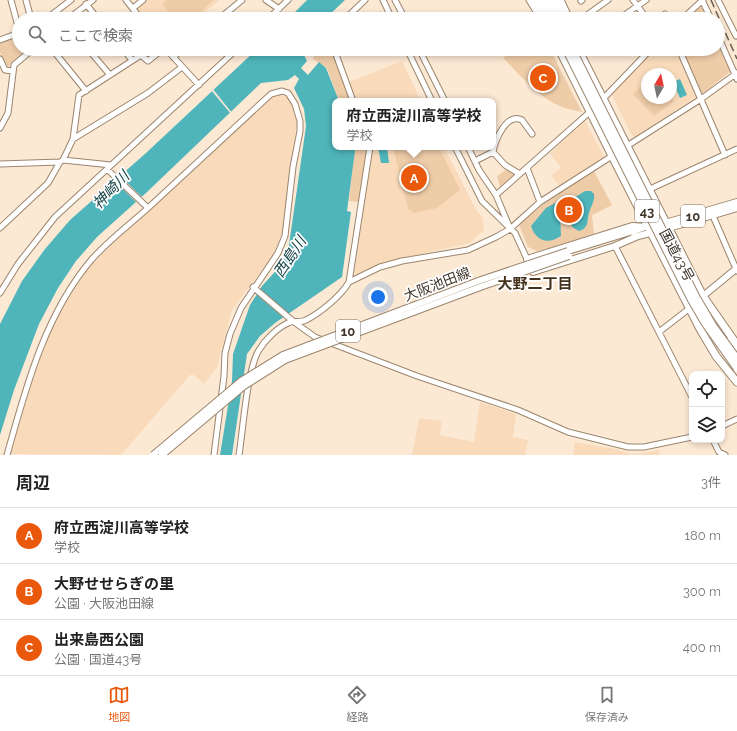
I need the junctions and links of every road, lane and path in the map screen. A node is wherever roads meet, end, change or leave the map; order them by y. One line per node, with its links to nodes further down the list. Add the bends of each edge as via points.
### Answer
1 (11, 0): 28 (street)
2 (26, 0): 29 (street)
3 (70, 0): 30 (street)
4 (93, 0): 24 (street)
5 (126, 0): 26 (street)
6 (143, 0): 26 (street)
7 (242, 0): 34 (street)
8 (266, 0): 27 (street)
9 (288, 0): 27 (street)
10 (365, 0): 36 (street)
11 (383, 0): 37 (street)
12 (395, 0): 38 (street)
13 (529, 0): 39 (street)
14 (535, 0): 40 (highway)
15 (541, 0): 41 (highway)
16 (548, 0): 42 (highway)
17 (554, 0): 43 (highway)
18 (560, 0): 44 (highway)
19 (608, 0): 45 (street)
20 (633, 0): 25 (street)
21 (646, 0): 25 (street)
22 (703, 0): 48 (street); 49 (street)
23 (718, 0): 50 (street)
24 (86, 4): 31 (street); 32 (street)
25 (638, 6): 46 (street); 47 (street)
26 (133, 8): 33 (street)
27 (279, 8): 35 (street)
28 (14, 12)
29 (29, 12)
30 (55, 12)
31 (76, 12)
32 (92, 12)
33 (136, 12)
34 (227, 12)
35 (275, 12)
36 (352, 12)
37 (389, 12)
38 (401, 12)
39 (536, 12)
40 (541, 12)
41 (547, 12)
42 (554, 12)
43 (560, 12)
44 (566, 12)
45 (591, 12)
46 (629, 12)
47 (642, 12)
48 (690, 12)
49 (708, 12)
50 (725, 12)
51 (725, 13): 53 (street)
52 (12, 34): 54 (street)
53 (737, 35)
54 (0, 40)
55 (725, 51): 83 (street)
56 (25, 56): 80 (street, via 15,64)
57 (58, 56): 86 (street)
58 (94, 56): 82 (street)
59 (129, 56): 77 (street)
60 (139, 56): 77 (street)
61 (142, 56): 62 (street, via 148,61)
62 (155, 56)
63 (230, 56): 84 (street)
64 (337, 56): 87 (street)
65 (410, 56): 88 (street)
66 (422, 56): 89 (street)
67 (560, 56): 85 (street)
68 (562, 56): 85 (highway, 国道43号 / 43)
69 (570, 56): 138 (highway, 国道43号 / 43, bridge, via 691,299)
70 (576, 56): 137 (highway, 国道43号 / 43, bridge, via 696,297)
71 (582, 56): 81 (highway, 国道43号 / 43)
72 (586, 56): 81 (highway)
73 (644, 56): 90 (street)
74 (682, 56): 91 (street)
75 (173, 57): 78 (street)
76 (0, 59): 79 (street)
77 (132, 60): 82 (street)
78 (182, 67): 84 (street); 96 (street, via 148,93)
79 (2, 71): 80 (street)
80 (13, 71): 93 (street, via 8,114)
81 (590, 71): 90 (highway, 国道43号 / 43)
82 (110, 75): 86 (street)
83 (736, 75): 91 (street)
84 (199, 85): 108 (street)
85 (578, 87): 92 (highway, 国道43号 / 43)
86 (86, 91): 96 (street, via 79,95)
87 (352, 98)
88 (431, 98)
89 (444, 98)
90 (603, 98): 92 (street); 97 (highway, 国道43号 / 43)
91 (700, 99): 97 (street); 103 (street)
92 (591, 112): 104 (highway, 国道43号 / 43); 109 (street)
93 (0, 128)
94 (532, 134): 95 (street, via 518,118 506,124)
95 (496, 137)
96 (73, 139): 105 (street)
97 (627, 146): 111 (highway, 国道43号 / 43)
98 (737, 149): 103 (street)
99 (370, 150): 127 (street)
100 (456, 150): 120 (street, via 482,201)
101 (470, 150): 106 (street)
102 (493, 152): 106 (street); 110 (street, via 505,165)
103 (725, 155): 111 (street)
104 (612, 156): 113 (street); 121 (highway, 国道43号 / 43)
105 (62, 161): 107 (street); 108 (street); 119 (street, via 48,183)
106 (475, 161): 112 (street)
107 (0, 164)
108 (109, 168): 115 (street); 129 (street, via 55,217 18,264)
109 (527, 168): 112 (street); 113 (street)
110 (518, 173)
111 (650, 189): 118 (highway, 国道43号 / 43)
112 (496, 195): 120 (street)
113 (540, 202): 120 (street)
114 (737, 202): 118 (main road, 大阪池田線 / 10)
115 (147, 207): 128 (street, via 271,94 282,91 288,93 296,104 300,131 285,236 278,253); 147 (street, via 92,260 64,298 52,320 23,396)
116 (737, 208): 117 (main road, 大阪池田線 / 10)
117 (713, 216): 118 (main road, 大阪池田線 / 10); 126 (street)
118 (668, 226): 121 (main road, 大阪池田線 / 10); 130 (highway, 国道43号 / 43)
119 (0, 228)
120 (510, 228): 125 (street); 127 (street, via 468,250 402,261)
121 (649, 230): 122 (main road, 大阪池田線 / 10); 124 (main road, 大阪池田線 / 10); 125 (main road, via 632,226); 131 (highway, 国道43号 / 43)
122 (638, 236): 123 (main road); 124 (main road, 大阪池田線 / 10)
123 (615, 246): 125 (main road, via 533,272); 134 (street)
124 (569, 254): 148 (main road, 大阪池田線 / 10, bridge, via 481,280 283,355 241,381); 149 (main road, 大阪池田線 / 10, bridge, via 285,360 244,386)
125 (527, 259)
126 (737, 269): 130 (main road)
127 (349, 282): 132 (street, via 335,299 305,321)
128 (255, 288): 132 (street); 150 (street, via 240,308 225,353)
129 (0, 293)
130 (703, 296): 135 (highway, 国道43号 / 43); 136 (highway, via 711,314)
131 (690, 308): 133 (highway, 国道43号 / 43); 134 (street)
132 (294, 322): 144 (street, via 315,337 423,378 487,398 568,432 628,447 644,447); 151 (street, via 289,322 268,338 259,349 255,359)
133 (700, 329): 139 (highway); 140 (highway, 国道43号 / 43, via 716,356)
134 (659, 332): 141 (street)
135 (737, 344)
136 (737, 352)
137 (737, 359)
138 (737, 368)
139 (737, 376)
140 (737, 382)
141 (689, 391)
142 (737, 419): 143 (street)
143 (725, 425)
144 (689, 438)
145 (714, 443): 146 (street)
146 (718, 454): 152 (street)
147 (6, 455)
148 (153, 455)
149 (162, 455)
150 (214, 455)
151 (239, 455)
152 (725, 455)

